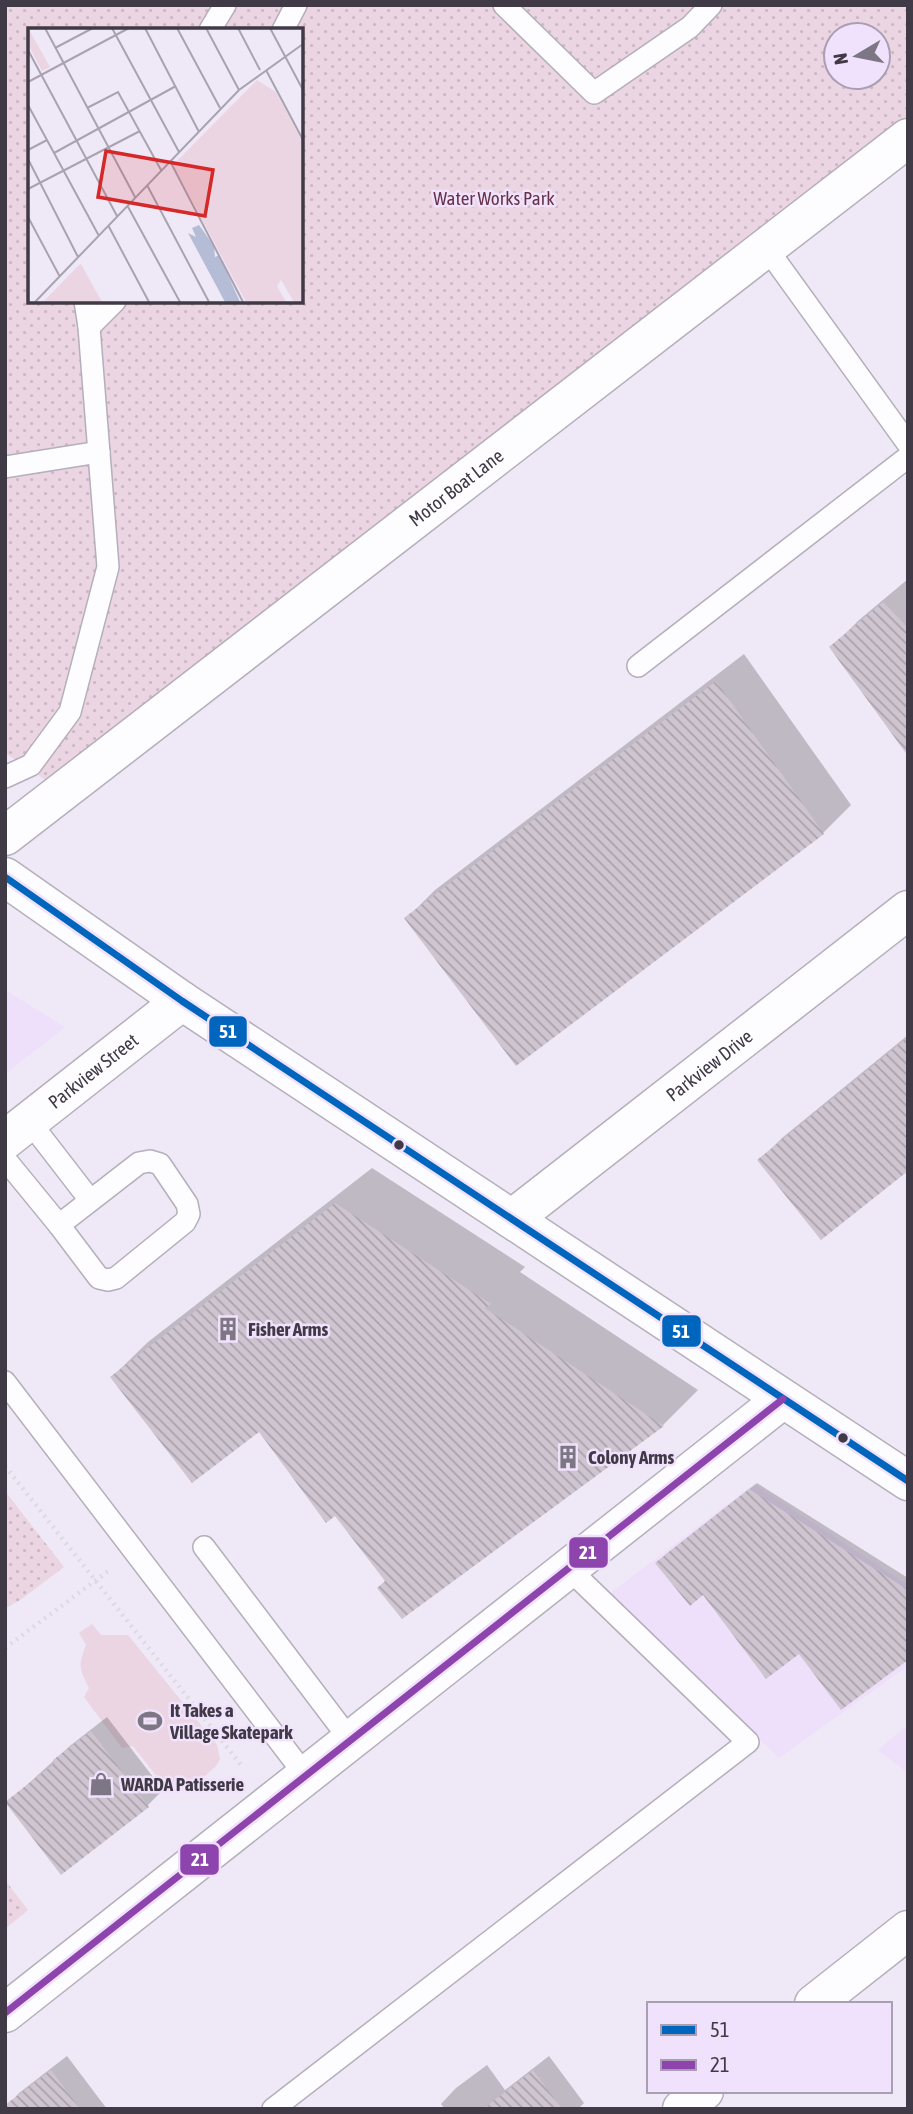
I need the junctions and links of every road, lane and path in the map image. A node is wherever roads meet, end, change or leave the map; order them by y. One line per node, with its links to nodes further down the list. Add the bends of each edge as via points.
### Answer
1 (225, 5): 5 (lane)
2 (296, 5): 6 (lane)
3 (504, 5): 4 (lane, via 594,93 690,27)
4 (712, 5)
5 (211, 28)
6 (283, 28)
7 (908, 138): 8 (street, Motor Boat Lane)
8 (765, 246): 12 (lane); 18 (street, Motor Boat Lane)
9 (85, 303): 11 (lane)
10 (113, 303): 11 (lane)
11 (89, 327): 13 (lane)
12 (908, 444)
13 (99, 452): 15 (lane); 17 (lane, via 108,567 70,712 30,765)
14 (908, 457): 16 (lane)
15 (5, 467)
16 (638, 666)
17 (5, 777)
18 (5, 836)
19 (5, 877): 21 (street)
20 (908, 910): 25 (street, Parkview Drive)
21 (182, 1001): 22 (street, Parkview Street); 25 (street)
22 (17, 1131): 24 (lane)
23 (5, 1158): 26 (lane)
24 (90, 1200): 26 (lane); 26 (lane, via 139,1163 150,1161 160,1164 189,1214 116,1278 107,1280 99,1278)
25 (512, 1219): 28 (street)
26 (59, 1225)
27 (5, 1382): 32 (lane)
28 (783, 1399): 30 (street); 33 (street)
29 (5, 1466): 34 (path)
30 (908, 1482)
31 (204, 1546): 36 (lane)
32 (134, 1552): 34 (path); 38 (lane)
33 (569, 1569): 36 (street); 43 (lane, via 748,1742)
34 (96, 1581): 35 (path); 37 (path)
35 (5, 1648)
36 (351, 1741): 38 (street)
37 (241, 1765)
38 (306, 1776): 41 (street)
39 (908, 1930): 40 (street)
40 (817, 2002)
41 (5, 2013)
42 (702, 2093): 44 (street)
43 (273, 2109)
44 (682, 2109)

